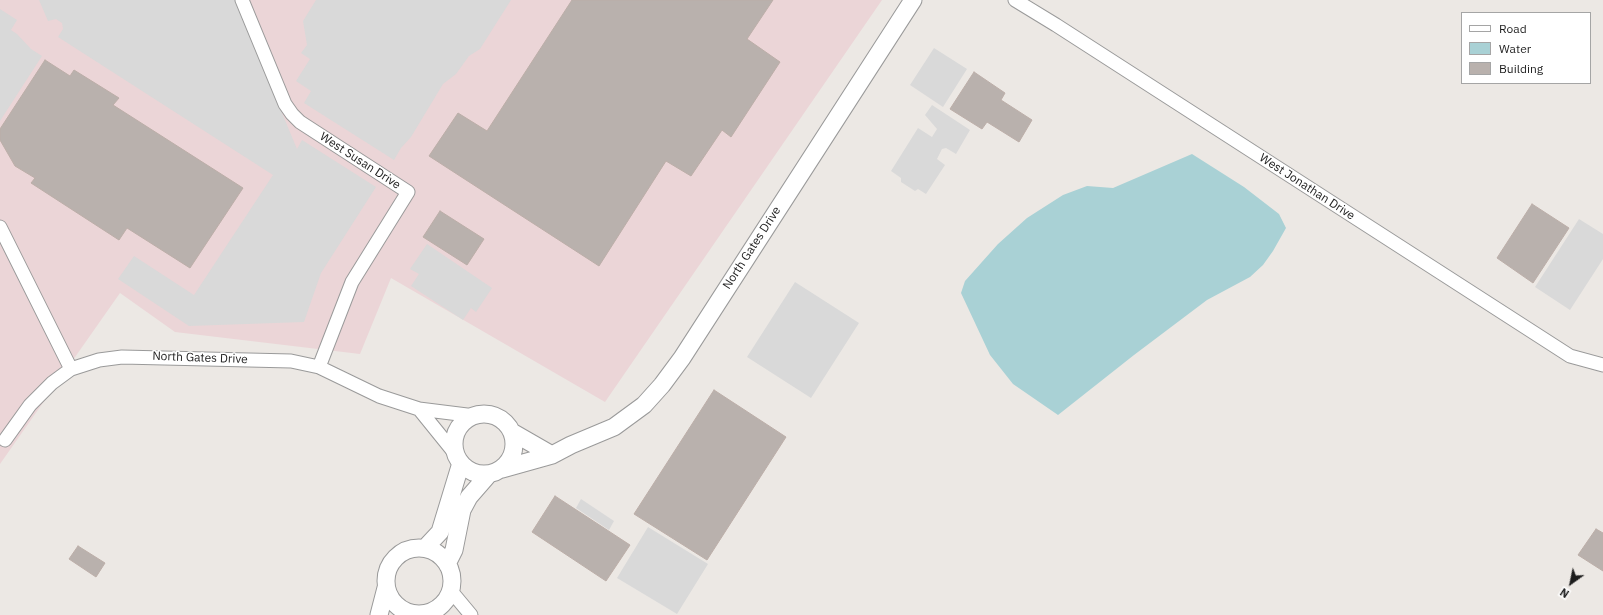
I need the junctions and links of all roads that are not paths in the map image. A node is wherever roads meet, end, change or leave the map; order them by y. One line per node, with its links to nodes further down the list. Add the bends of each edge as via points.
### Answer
1 (242, 0): 6 (street, West Susan Drive, via 285,104 292,114 306,126 408,192 352,282)
2 (913, 0): 12 (street, North Gates Drive, via 682,358 662,385 644,405 614,427)
3 (1015, 0): 5 (street, West Jonathan Drive, via 1570,356)
4 (0, 227): 7 (street)
5 (1603, 365)
6 (319, 367): 7 (street, North Gates Drive, via 291,361 122,356); 8 (street, North Gates Drive, via 379,396)
7 (71, 369): 11 (street, North Gates Drive, via 52,383 30,405)
8 (419, 409): 9 (street, North Gates Drive); 13 (street)
9 (475, 416): 10 (street, via 492,415 507,424); 13 (street, via 466,420 455,437 454,447)
10 (512, 432): 12 (street); 14 (street, via 513,452 508,463)
11 (5, 440)
12 (552, 455): 14 (street, North Gates Drive)
13 (459, 460): 14 (street, via 474,472); 15 (street, via 440,532)
14 (496, 471): 16 (street, via 469,497 462,510 454,550)
15 (425, 548): 16 (street, via 435,552); 17 (street, via 404,551 395,558 389,566)
16 (447, 564): 18 (street, via 452,580)
17 (386, 588): 19 (street, via 397,606); 20 (street)
18 (451, 591): 19 (street, via 446,601 438,608 428,613); 21 (street)
19 (414, 614)
20 (379, 615)
21 (471, 615)

